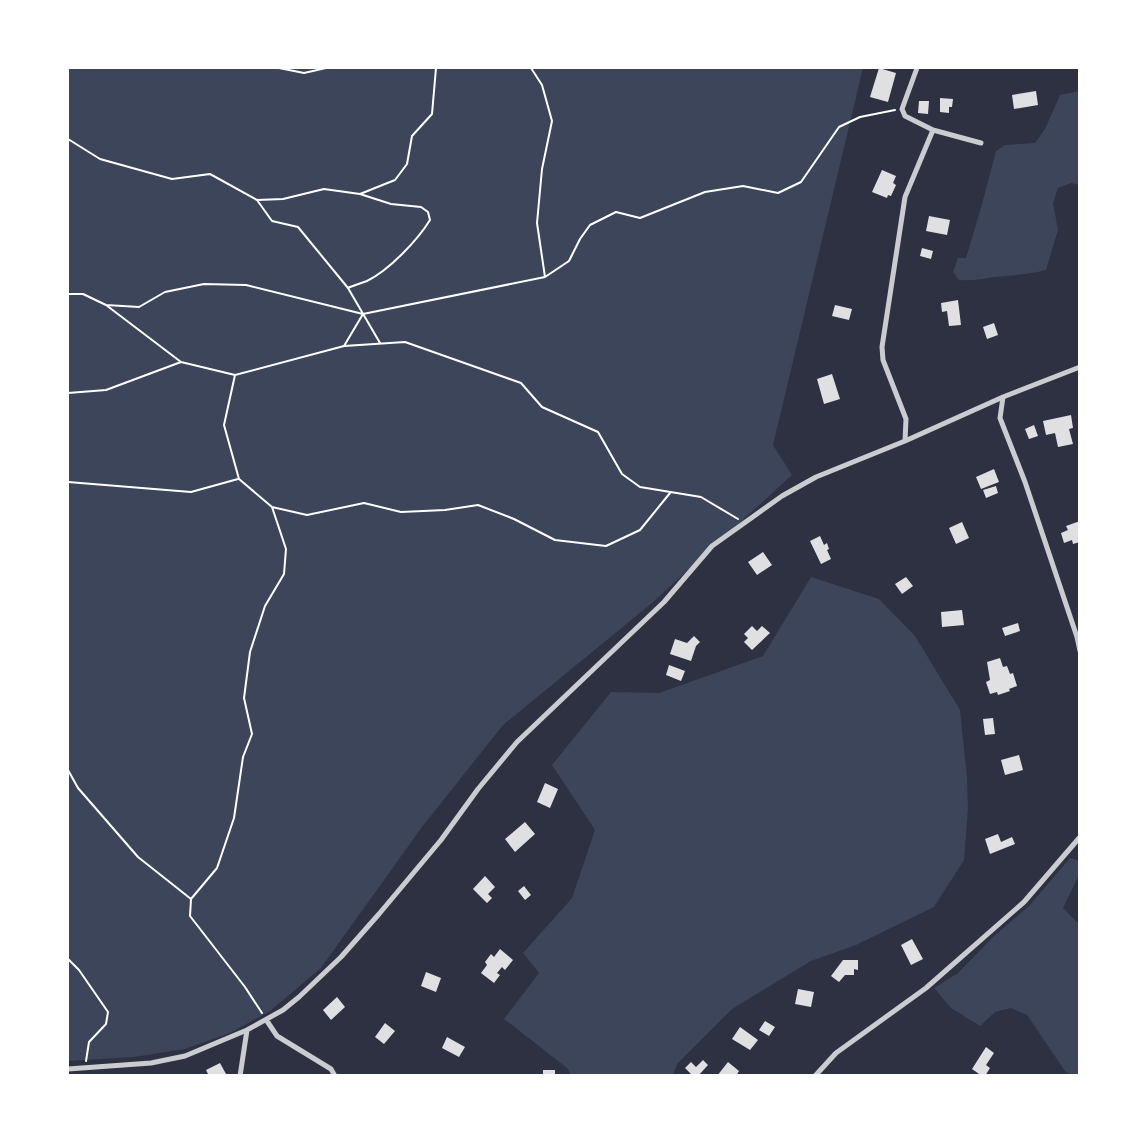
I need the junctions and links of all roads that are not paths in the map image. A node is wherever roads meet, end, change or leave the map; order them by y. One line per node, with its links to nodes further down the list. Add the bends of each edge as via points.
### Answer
1 (917, 68): 2 (street, via 902,109 905,116)
2 (933, 130): 3 (street); 6 (street, via 905,196 882,347 883,360 906,419)
3 (981, 143)
4 (1080, 367): 5 (street)
5 (1003, 397): 6 (street); 7 (street, via 1000,418 1025,482)
6 (905, 441): 9 (street, via 816,477 782,496 712,546 664,602 518,742 441,840 341,957 300,997)
7 (1080, 651)
8 (1080, 837): 14 (street, via 1024,902 926,988 836,1053)
9 (266, 1021): 10 (street); 13 (street, via 277,1036 331,1070)
10 (247, 1030): 11 (street, via 186,1056 150,1063); 12 (street)
11 (68, 1069)
12 (240, 1076)
13 (335, 1076)
14 (814, 1076)

